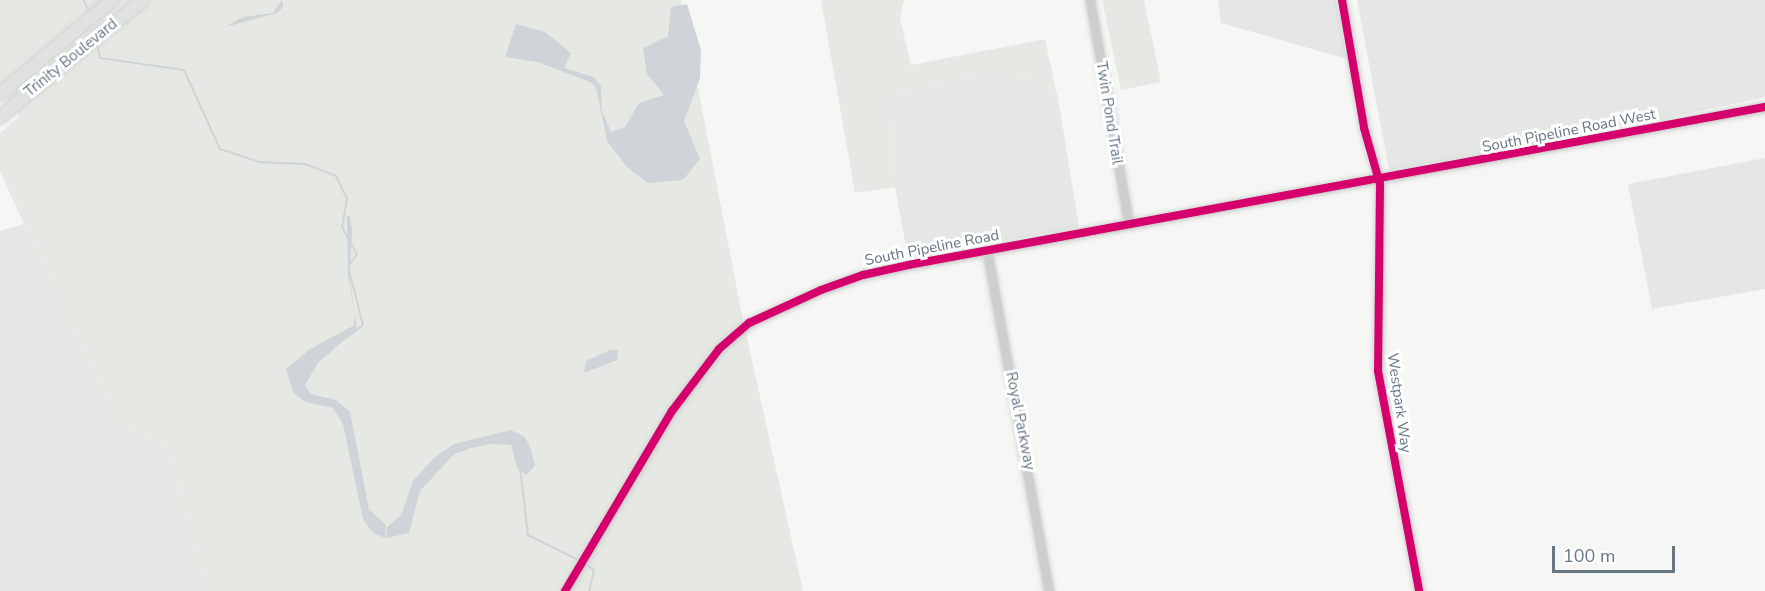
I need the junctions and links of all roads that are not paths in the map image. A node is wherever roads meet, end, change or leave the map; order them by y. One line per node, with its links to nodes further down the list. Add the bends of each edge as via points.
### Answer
1 (112, 0): 5 (main road, Trinity Boulevard)
2 (143, 0): 7 (main road, Trinity Boulevard)
3 (1090, 0): 9 (street, Twin Pond Trail)
4 (1342, 0): 8 (street, Westpark Way, via 1364,128)
5 (3, 92)
6 (1765, 107): 8 (street, South Pipeline Road West)
7 (0, 117)
8 (1378, 180): 9 (street, South Pipeline Road); 13 (street, Westpark Way, via 1378,371)
9 (1129, 225): 10 (street, South Pipeline Road)
10 (987, 251): 11 (street, South Pipeline Road, via 863,275 750,322 718,349 672,411); 12 (street, Royal Parkway)
11 (567, 587)
12 (1049, 591)
13 (1419, 591)

